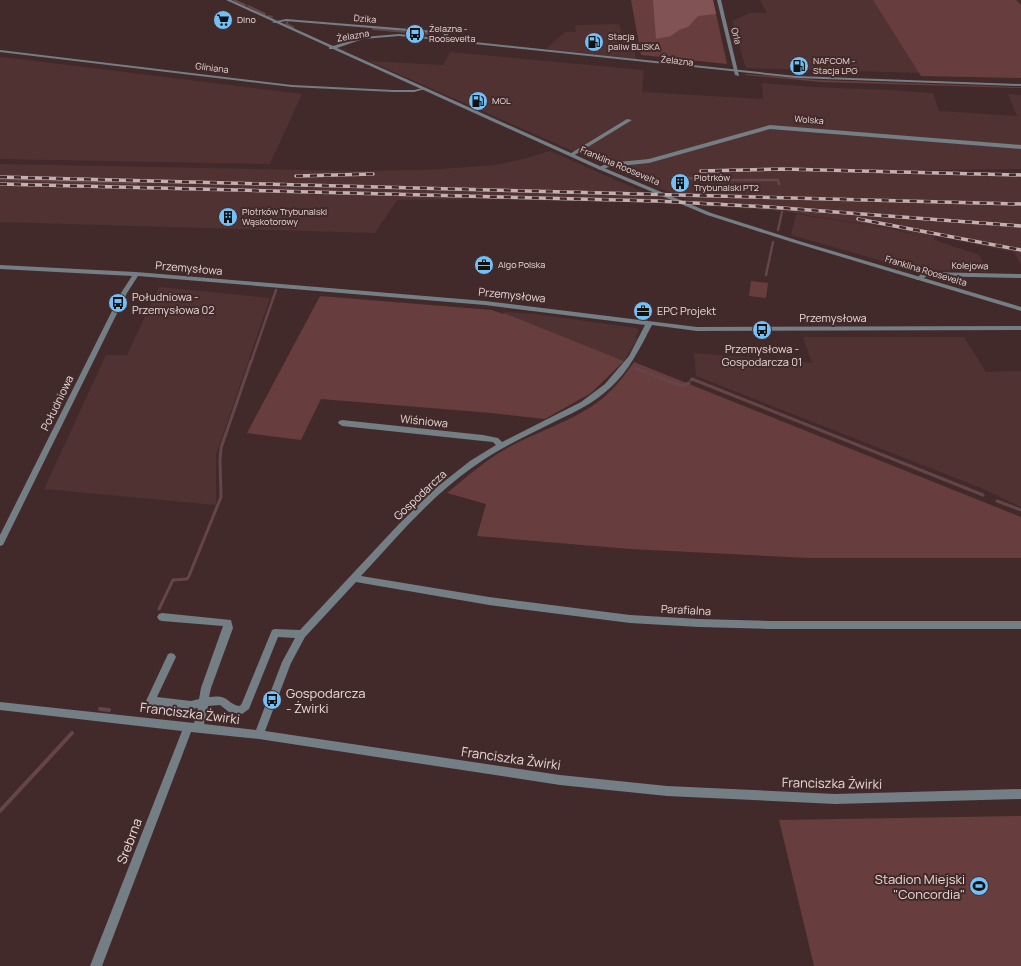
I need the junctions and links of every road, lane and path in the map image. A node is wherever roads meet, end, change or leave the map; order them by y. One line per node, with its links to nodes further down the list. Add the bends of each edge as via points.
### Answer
1 (228, 0): 3 (street, Franklina Roosevelta)
2 (720, 0): 7 (street, Orla)
3 (274, 22): 4 (street, Dzika, via 286,20 447,33); 5 (street, Franklina Roosevelta)
4 (443, 40): 5 (street, Żelazna, via 399,35 380,36 358,39); 7 (street, Żelazna)
5 (331, 48): 7 (street, Żelazna, via 372,40 395,39); 9 (street, Franklina Roosevelta)
6 (0, 51): 9 (street, Gliniana, via 296,86 401,91)
7 (737, 73): 8 (street, Żelazna); 10 (street, Żelazna, via 811,82)
8 (1021, 85)
9 (423, 89): 13 (street, Franklina Roosevelta)
10 (1021, 89)
11 (630, 120): 13 (street)
12 (1021, 147): 14 (street, Wolska, via 770,127 649,162 608,165)
13 (571, 155): 14 (street, Franklina Roosevelta)
14 (600, 168): 18 (street, Franklina Roosevelta, via 709,214)
15 (0, 266): 16 (street, Przemysłowa)
16 (136, 274): 20 (street, Przemysłowa, via 485,303); 24 (street, Południowa, via 124,293)
17 (1021, 276): 18 (street, Kolejowa, via 927,274)
18 (919, 279): 19 (street, Franklina Roosevelta)
19 (1021, 309)
20 (649, 324): 21 (street, Przemysłowa, via 713,330); 23 (street, Gospodarcza, via 632,357 608,386 584,404)
21 (1021, 328)
22 (342, 423): 23 (street, Wiśniowa, via 483,438 495,440)
23 (502, 445): 25 (street, Gospodarcza, via 440,489)
24 (0, 543)
25 (353, 578): 27 (street, Parafialna, via 489,601 653,620 761,625); 28 (street, Gospodarcza)
26 (162, 616): 30 (street, Srebrna, via 228,623 206,688)
27 (1021, 625)
28 (302, 634): 30 (street, via 275,633 244,709 236,710 218,700); 33 (street, Gospodarcza, via 287,662)
29 (171, 657): 30 (street, via 151,701 191,705)
30 (204, 702): 32 (street, Srebrna)
31 (0, 706): 32 (street, Franciszka Żwirki)
32 (193, 728): 33 (street, Franciszka Żwirki); 35 (street, Srebrna)
33 (259, 736): 34 (street, Franciszka Żwirki, via 560,780 667,791 835,799)
34 (1021, 794)
35 (96, 966)

